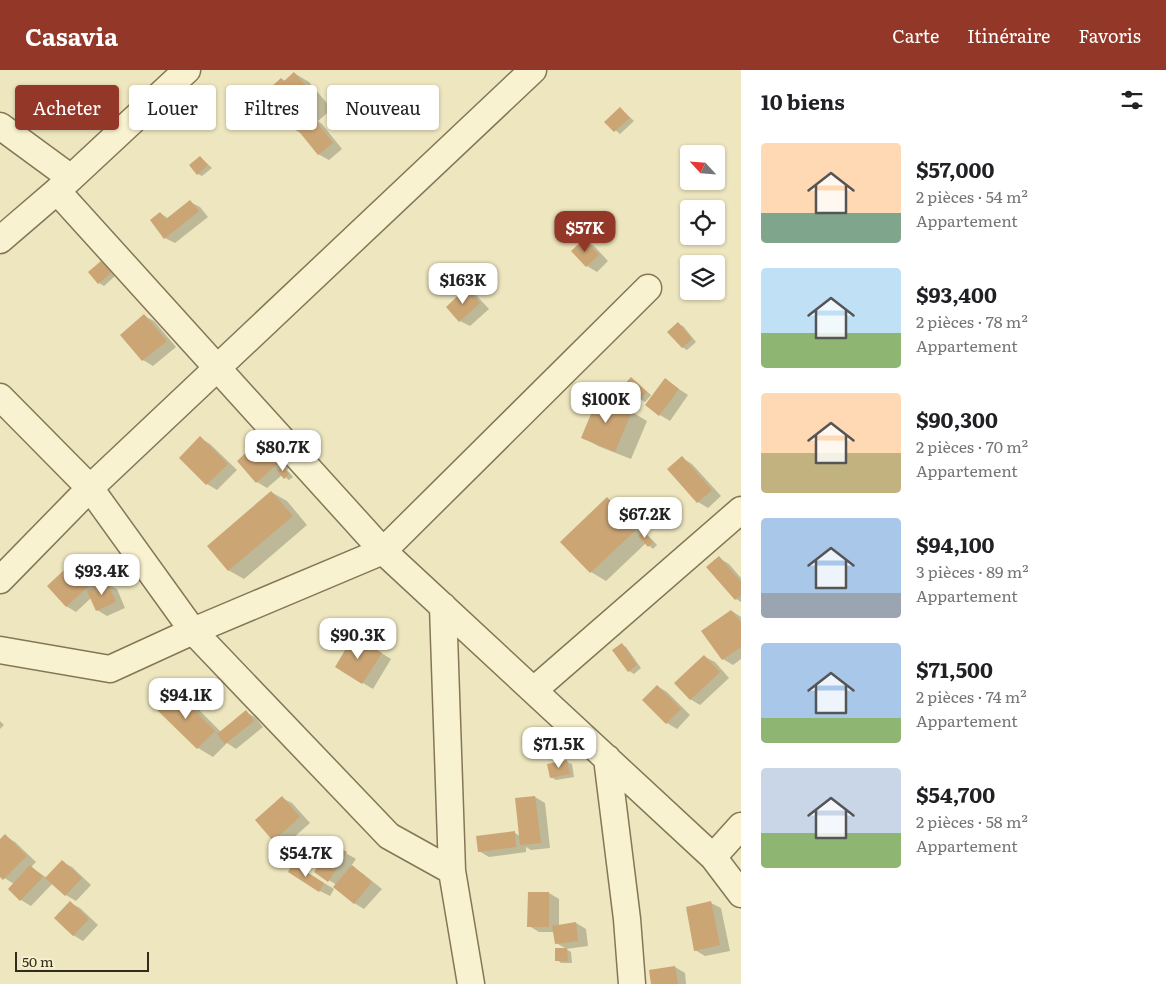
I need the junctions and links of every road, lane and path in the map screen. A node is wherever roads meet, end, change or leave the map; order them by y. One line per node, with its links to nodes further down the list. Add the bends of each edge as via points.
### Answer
1 (186, 70): 4 (street)
2 (533, 70): 7 (street)
3 (0, 126): 4 (street)
4 (64, 184): 5 (street); 7 (street)
5 (0, 240)
6 (648, 288): 11 (street)
7 (217, 368): 9 (street); 11 (street)
8 (0, 397): 9 (street)
9 (90, 488): 12 (street); 14 (street)
10 (741, 510): 16 (street)
11 (383, 551): 13 (street); 14 (street)
12 (0, 580)
13 (443, 606): 16 (street); 20 (street)
14 (193, 630): 15 (street, via 110,668); 20 (street, via 389,836)
15 (0, 650)
16 (534, 690): 17 (street)
17 (607, 758): 19 (street); 23 (street)
18 (741, 826): 19 (street)
19 (713, 857): 21 (street)
20 (452, 871): 22 (street)
21 (741, 894)
22 (471, 984)
23 (632, 984)

